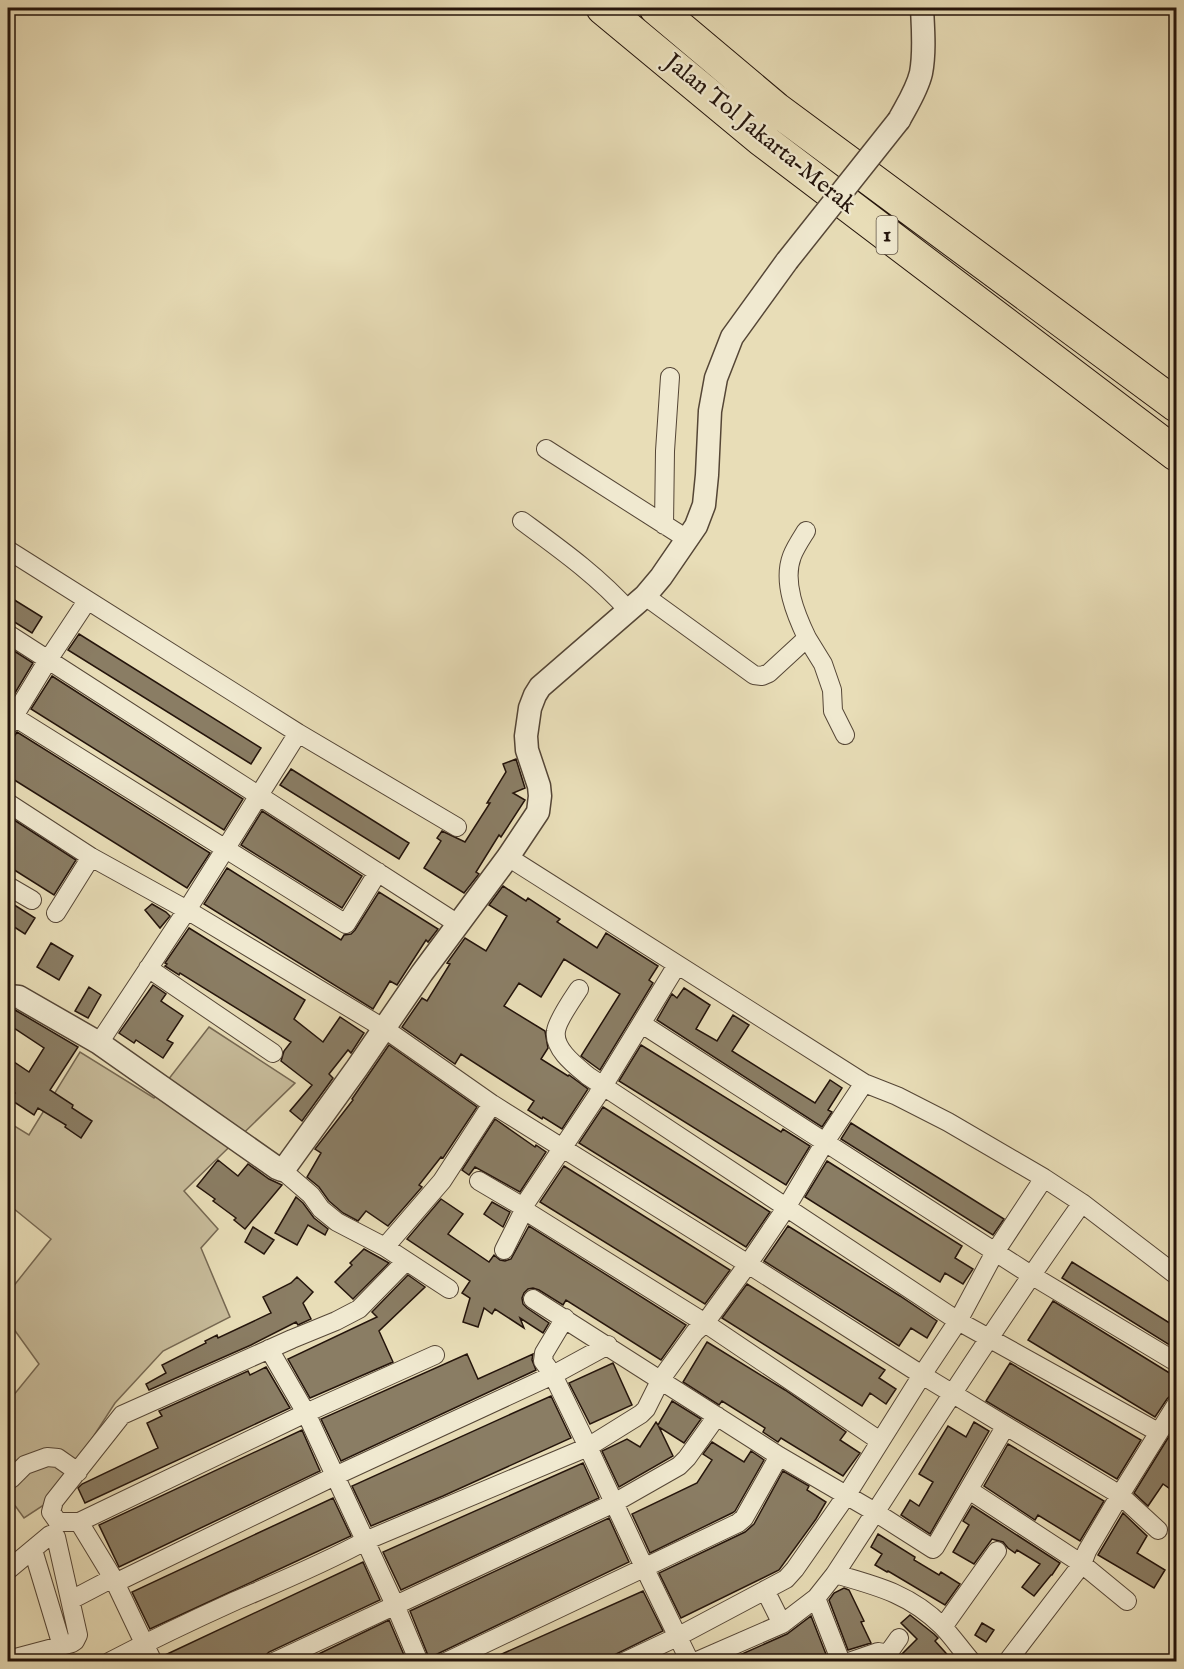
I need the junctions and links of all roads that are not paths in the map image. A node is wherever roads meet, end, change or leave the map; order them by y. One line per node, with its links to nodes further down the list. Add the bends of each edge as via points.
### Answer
1 (603, 8): 7 (highway, Jalan Tol Jakarta–Merak / 1, via 761,140)
2 (656, 8): 5 (highway, Jalan Tol Jakarta–Merak / 1, via 776,109)
3 (922, 8): 11 (street, bridge, via 921,73 899,120 732,336 716,378 710,411 704,505)
4 (670, 378): 9 (street)
5 (1176, 405)
6 (546, 449): 9 (street)
7 (1176, 454)
8 (522, 521): 14 (street, via 612,591)
9 (664, 525): 11 (street)
10 (806, 531): 16 (street, via 792,557 789,578 798,620)
11 (687, 539): 14 (street, via 662,578)
12 (8, 550): 13 (street)
13 (87, 601): 17 (street); 19 (street)
14 (637, 603): 16 (street, via 754,675 769,674); 26 (street, via 535,695 526,736 539,786 540,807)
15 (8, 634): 17 (street)
16 (807, 638): 20 (street, via 823,664 832,690 833,711)
17 (48, 660): 18 (street); 21 (street)
18 (10, 719): 24 (street)
19 (298, 733): 21 (street); 23 (street)
20 (845, 735)
21 (259, 796): 24 (street); 27 (street)
22 (8, 803): 25 (street)
23 (457, 827)
24 (224, 849): 27 (street, via 346,924); 30 (street)
25 (91, 856): 30 (street); 31 (street)
26 (508, 857): 32 (street); 33 (street)
27 (378, 872): 32 (street)
28 (8, 886): 29 (street)
29 (32, 900)
30 (187, 910): 34 (street); 38 (street)
31 (56, 913)
32 (458, 924): 38 (street)
33 (677, 965): 37 (street); 41 (street)
34 (148, 968): 39 (street); 40 (street)
35 (579, 989): 42 (street, via 556,1029 556,1040 574,1065)
36 (8, 996): 39 (street, via 19,997)
37 (642, 1024): 42 (street); 44 (street)
38 (385, 1029): 43 (street); 46 (street)
39 (99, 1043): 46 (street)
40 (273, 1053)
41 (864, 1083): 44 (street); 47 (street, via 948,1122)
42 (603, 1086): 45 (street); 51 (street)
43 (492, 1104): 45 (street); 52 (street, via 442,1181)
44 (825, 1142): 51 (street); 54 (street)
45 (562, 1146): 50 (street); 56 (street)
46 (282, 1170): 52 (street, via 337,1222)
47 (1044, 1178): 49 (street); 54 (street)
48 (479, 1181): 50 (street)
49 (1082, 1203): 57 (street); 58 (street)
50 (525, 1208): 53 (street); 63 (street)
51 (786, 1208): 56 (street); 62 (street)
52 (385, 1246): 55 (street)
53 (504, 1250)
54 (995, 1252): 57 (street); 62 (street)
55 (406, 1261): 59 (street); 66 (street, via 359,1309)
56 (748, 1264): 63 (street); 70 (street)
57 (1031, 1275): 64 (street); 68 (street)
58 (1176, 1275)
59 (449, 1289)
60 (533, 1299): 61 (street)
61 (565, 1318): 65 (street); 69 (street, via 543,1357)
62 (958, 1321): 64 (street); 70 (street)
63 (705, 1323): 71 (street); 78 (street)
64 (989, 1337): 72 (street); 77 (street)
65 (608, 1345): 69 (street); 71 (street)
66 (269, 1349): 74 (street); 81 (street, via 122,1415)
67 (435, 1354): 74 (street)
68 (1176, 1362)
69 (553, 1375): 79 (street); 82 (street)
70 (922, 1375): 72 (street); 78 (street)
71 (661, 1379): 75 (street); 79 (street, via 641,1414)
72 (951, 1393): 76 (street); 88 (street)
73 (1176, 1405): 77 (street)
74 (306, 1413): 82 (street); 89 (street)
75 (717, 1416): 80 (street); 87 (street, via 679,1466)
76 (1005, 1426): 84 (street); 85 (street)
77 (1158, 1432): 85 (street)
78 (880, 1441): 86 (street)
79 (588, 1447): 87 (street); 91 (street)
80 (779, 1456): 86 (street); 95 (street, via 742,1521)
81 (78, 1472): 83 (street, via 57,1458 47,1458 24,1465); 89 (street, via 54,1501 51,1512 58,1521)
82 (335, 1476): 91 (street); 98 (street)
83 (9, 1480)
84 (969, 1490): 88 (street, via 933,1549); 94 (street)
85 (1120, 1495): 90 (street); 94 (street)
86 (846, 1496): 88 (street); 99 (street, via 795,1569)
87 (614, 1503): 95 (street); 103 (street)
88 (875, 1512): 97 (street)
89 (79, 1522): 98 (street)
90 (1158, 1530)
91 (365, 1541): 103 (street); 108 (street)
92 (33, 1550): 96 (street); 101 (street, via 50,1535 56,1537); 109 (street)
93 (997, 1551): 105 (street)
94 (1082, 1564): 102 (street); 123 (street)
95 (645, 1569): 106 (street); 116 (street)
96 (8, 1570)
97 (835, 1574): 100 (street); 105 (street, via 886,1589 910,1601)
98 (114, 1580): 101 (street); 108 (street)
99 (765, 1591): 104 (street); 106 (street)
100 (816, 1598): 104 (street); 120 (street)
101 (71, 1600): 109 (street, via 78,1635 75,1641)
102 (1127, 1601)
103 (395, 1605): 114 (street); 115 (street)
104 (781, 1623): 119 (street)
105 (943, 1626): 122 (street)
106 (677, 1636): 117 (street); 118 (street)
107 (899, 1638): 110 (street)
108 (145, 1643): 112 (street); 113 (street)
109 (62, 1646): 111 (street)
110 (889, 1658): 121 (street, via 878,1652)
111 (8, 1660)
112 (110, 1662)
113 (153, 1662)
114 (274, 1662)
115 (419, 1662)
116 (446, 1662)
117 (624, 1662)
118 (690, 1662)
119 (695, 1662)
120 (841, 1662)
121 (849, 1662)
122 (972, 1662)
123 (1007, 1662)

